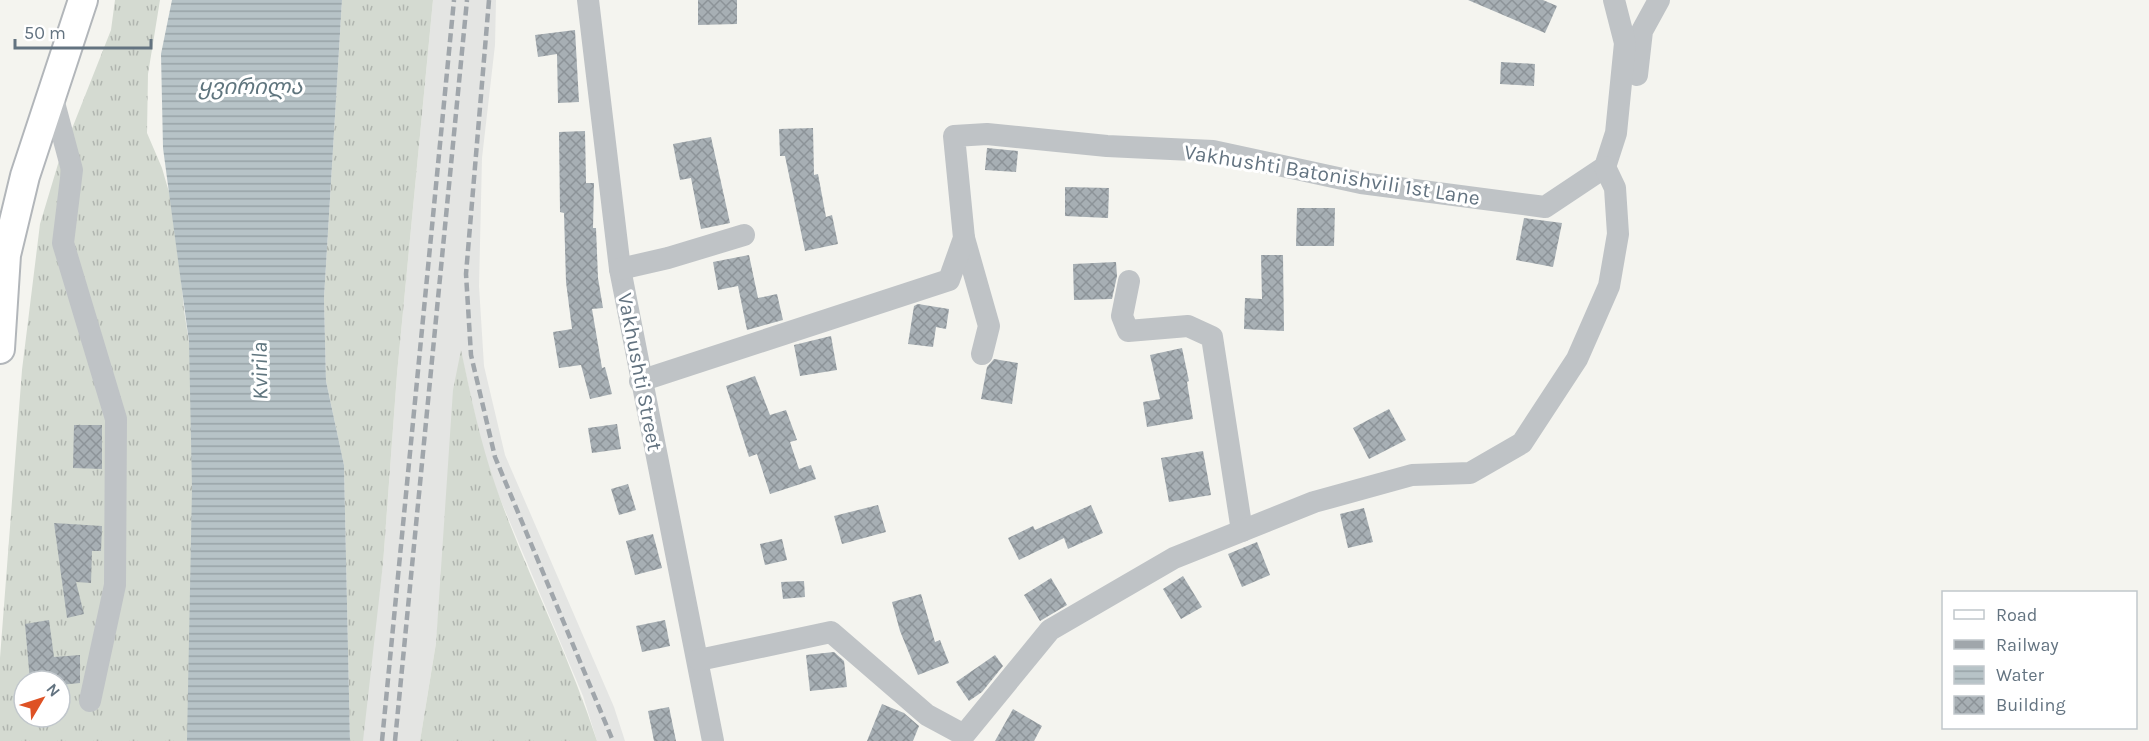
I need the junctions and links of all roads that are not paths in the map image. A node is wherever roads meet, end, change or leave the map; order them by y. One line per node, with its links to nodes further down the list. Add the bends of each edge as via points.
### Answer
1 (82, 0): 6 (main road)
2 (588, 0): 11 (street, Vakhushti Street)
3 (1614, 0): 5 (street, via 1625,43)
4 (1659, 0): 5 (street, via 1642,31 1635,88)
5 (1620, 90): 7 (street, via 1616,133)
6 (52, 95): 8 (main road); 18 (street, via 72,170 63,243 116,419 115,585)
7 (1605, 167): 10 (street, Vakhushti Batonishvili 1st Lane, via 1545,207 1361,183 1213,151 987,134 954,136); 16 (street, via 1615,188 1618,234 1609,286 1577,359 1522,443 1470,473 1412,475 1314,502)
8 (12, 179): 13 (main road)
9 (744, 235): 11 (street)
10 (964, 238): 14 (street, via 989,326); 15 (street, Vakhushti Batonishvili 1st Lane, via 949,280)
11 (620, 269): 15 (street, Vakhushti Street)
12 (1129, 281): 16 (street, via 1122,316 1128,331 1188,326 1212,338)
13 (0, 349)
14 (982, 354)
15 (640, 381): 17 (street, Vakhushti Street)
16 (1242, 531): 19 (street, via 1174,558 1050,630)
17 (699, 660): 19 (street, via 831,632 927,716); 20 (street, Vakhushti Street)
18 (90, 701)
19 (969, 738)
20 (713, 741)

